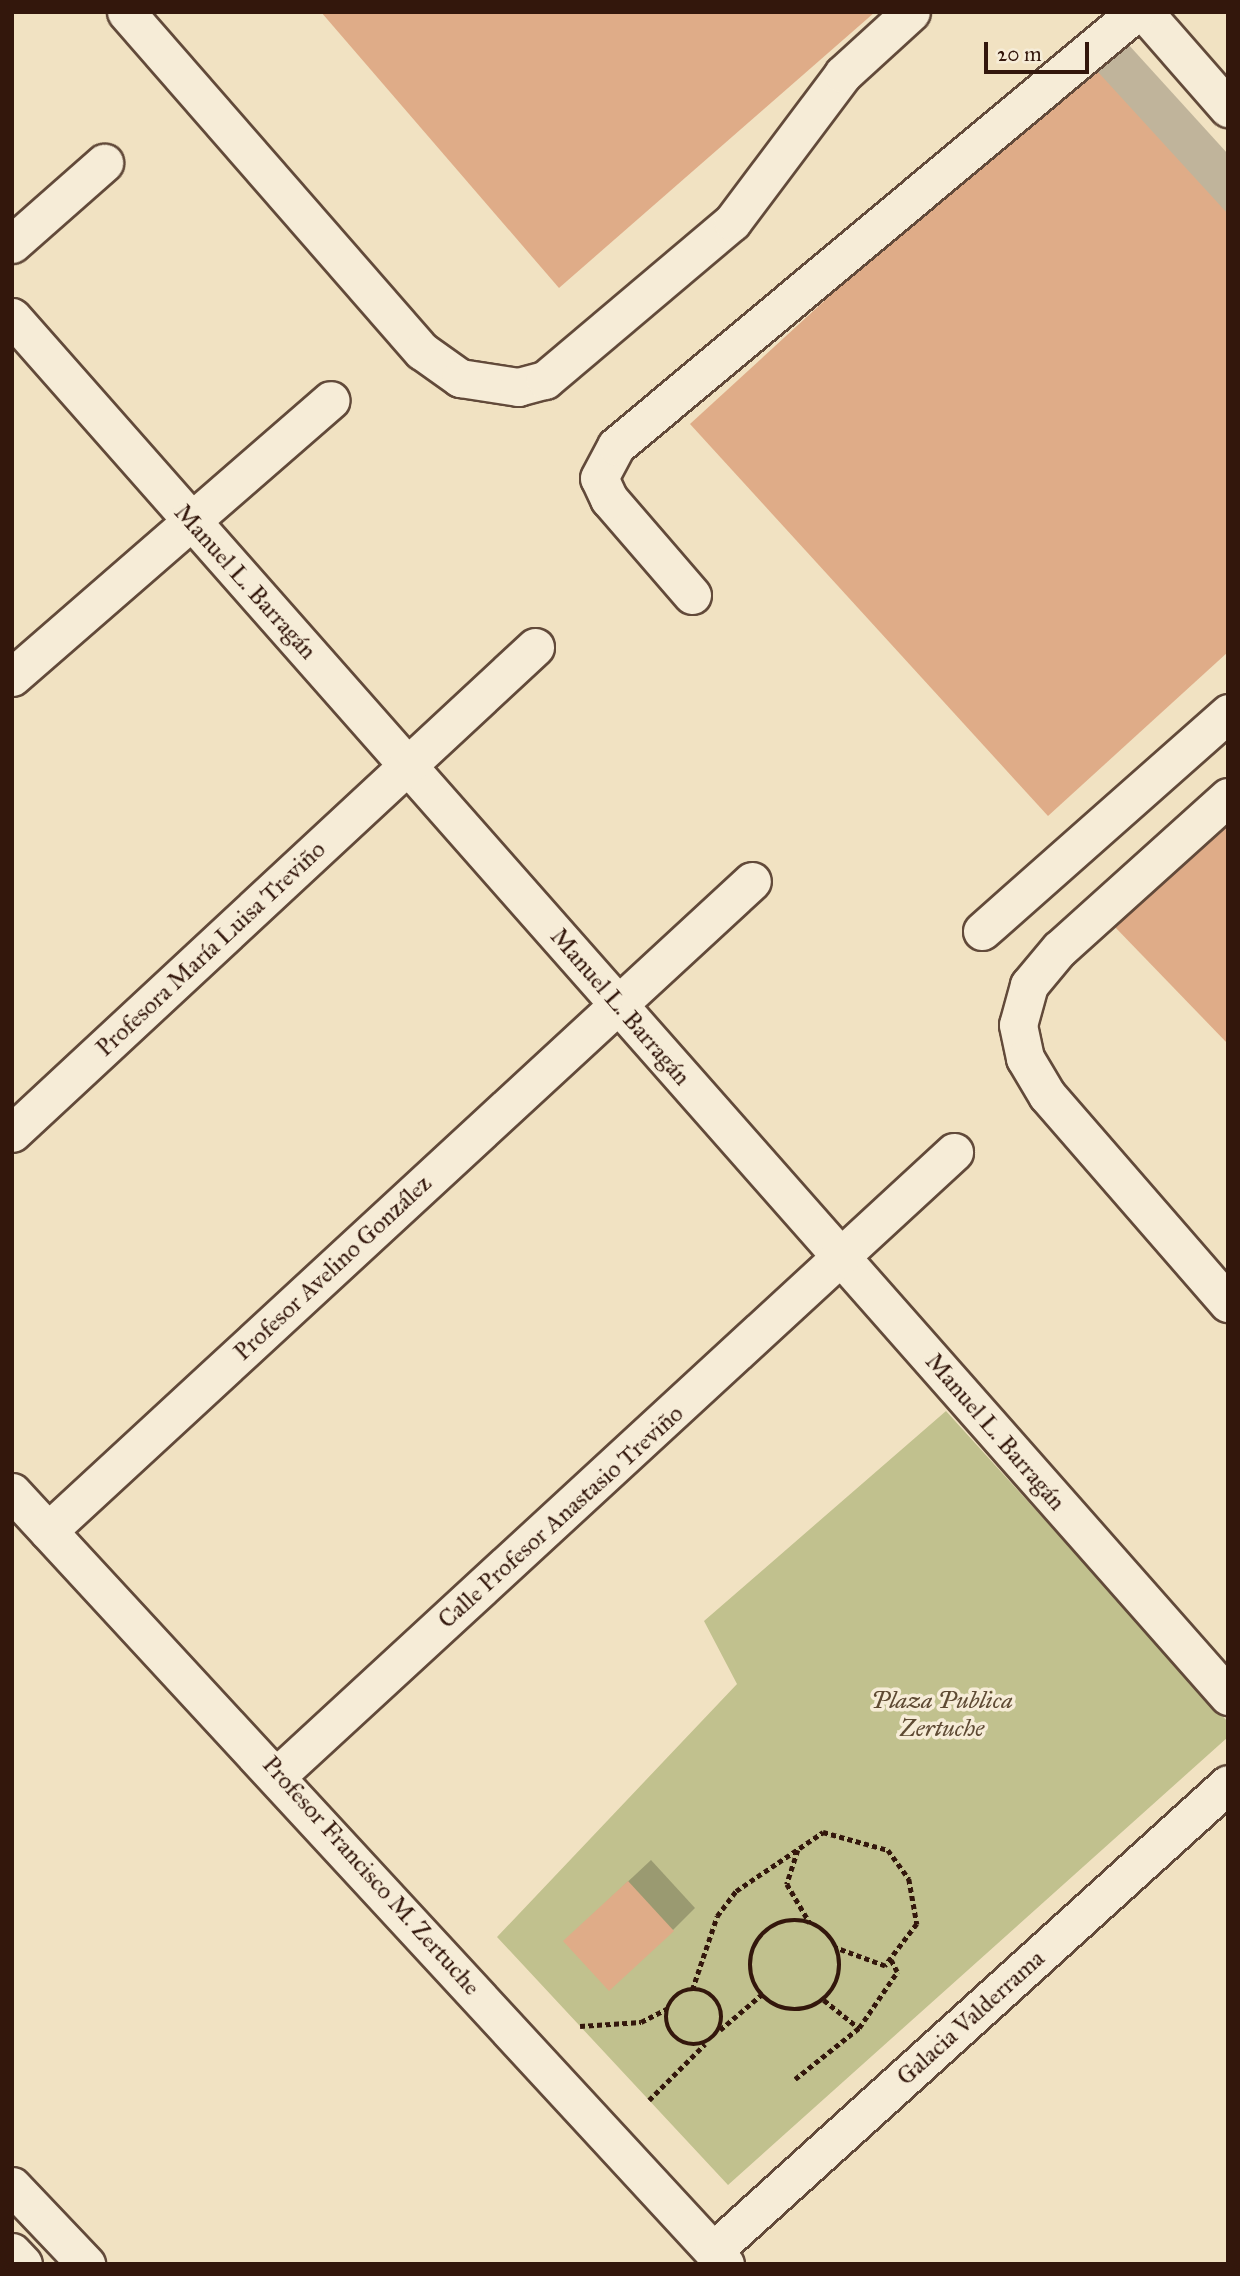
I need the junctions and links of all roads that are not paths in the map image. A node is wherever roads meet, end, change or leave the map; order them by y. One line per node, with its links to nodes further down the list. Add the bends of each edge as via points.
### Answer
1 (126, 12): 2 (street, via 422,351 460,378 518,387 545,380 732,222 836,82)
2 (911, 12)
3 (1136, 12): 11 (street, via 616,446 599,478 609,499)
4 (1144, 12): 5 (street)
5 (1228, 108)
6 (104, 163): 7 (street)
7 (12, 244)
8 (12, 317): 10 (street, Manuel L. Barragán)
9 (331, 400): 10 (street)
10 (188, 520): 13 (street); 15 (street, Manuel L. Barragán)
11 (692, 595)
12 (535, 647): 15 (street, Profesora María Luisa Treviño)
13 (12, 677)
14 (1228, 713): 18 (street)
15 (409, 765): 19 (street, Manuel L. Barragán); 20 (street, Profesora María Luisa Treviño)
16 (1228, 797): 23 (street, via 1059,949 1029,985 1018,1025 1025,1058 1047,1095)
17 (751, 881): 19 (street, Profesor Avelino González)
18 (982, 931)
19 (618, 1005): 22 (street, Manuel L. Barragán); 25 (street, Profesor Avelino González)
20 (12, 1133)
21 (954, 1152): 22 (street, Calle Profesor Anastasio Treviño)
22 (843, 1261): 26 (street, Manuel L. Barragán); 27 (street, Calle Profesor Anastasio Treviño)
23 (1228, 1303)
24 (12, 1492): 25 (street, Profesor Francisco M. Zertuche)
25 (48, 1531): 27 (street, Profesor Francisco M. Zertuche)
26 (1228, 1696)
27 (279, 1774): 31 (street, Profesor Francisco M. Zertuche)
28 (1228, 1784): 31 (street, Galacia Valderrama)
29 (12, 2186): 33 (street)
30 (12, 2252): 32 (street)
31 (719, 2257)
32 (23, 2264)
33 (86, 2264)

